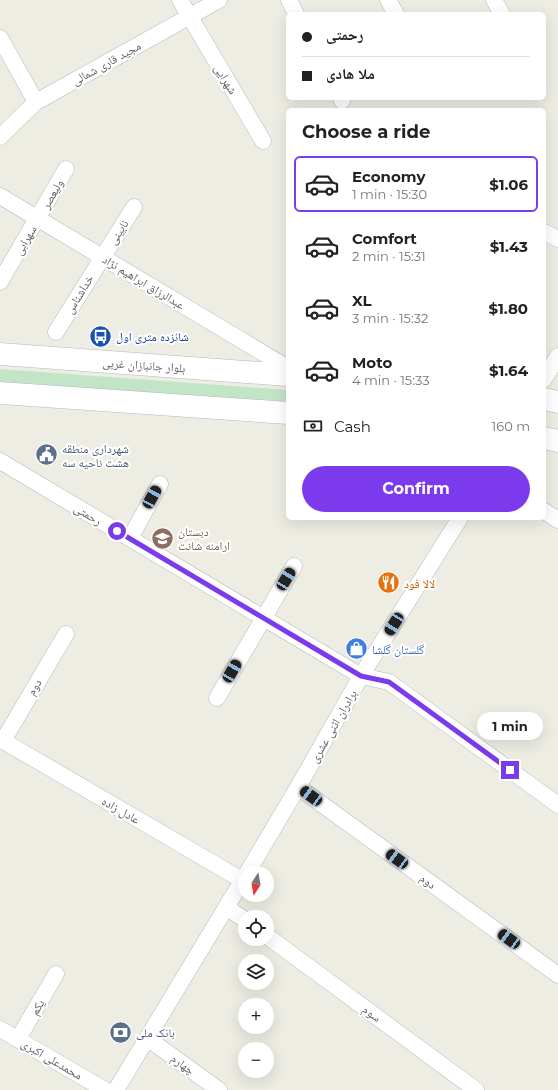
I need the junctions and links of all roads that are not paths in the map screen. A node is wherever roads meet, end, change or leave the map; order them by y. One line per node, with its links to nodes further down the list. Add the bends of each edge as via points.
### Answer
1 (180, 0): 9 (street, شهرایی)
2 (219, 0): 9 (street, مجید قاری شمالی)
3 (289, 0): 6 (street)
4 (388, 0): 7 (street)
5 (494, 0): 8 (street)
6 (295, 12)
7 (395, 12)
8 (501, 12)
9 (189, 16): 11 (street, مجید قاری شمالی); 13 (street, شهرایی)
10 (0, 38): 11 (street)
11 (36, 102): 12 (street, مجید قاری شمالی)
12 (0, 137)
13 (262, 142)
14 (66, 169): 17 (street, ولیعصر)
15 (0, 196): 17 (street, عبدالرزاق ابراهیم نژاد)
16 (134, 207): 20 (street, نایینی)
17 (38, 219): 20 (street, عبدالرزاق ابراهیم نژاد); 21 (street, سهرابی)
18 (546, 233): 19 (street)
19 (558, 239)
20 (102, 257): 22 (street, خداشناس); 25 (street, عبدالرزاق ابراهیم نژاد)
21 (0, 282)
22 (56, 332)
23 (0, 354): 26 (main road, بلوار جانبازان غربی)
24 (558, 356): 27 (street)
25 (286, 367)
26 (286, 375)
27 (546, 376)
28 (0, 393): 31 (main road)
29 (546, 399): 30 (main road)
30 (558, 402)
31 (286, 413)
32 (546, 438): 33 (main road)
33 (558, 441)
34 (0, 461): 39 (street, رحمتی)
35 (160, 484): 39 (street)
36 (546, 512): 38 (street)
37 (459, 520): 43 (street, برادران اثنی عشری)
38 (558, 520)
39 (130, 538): 41 (street, رحمتی)
40 (294, 566): 41 (street)
41 (263, 618): 43 (street, رحمتی); 44 (street)
42 (66, 634): 45 (street, دوم)
43 (361, 676): 46 (street, برادران اثنی عشری); 47 (street, رحمتی, via 389,682)
44 (217, 698)
45 (1, 740): 49 (street, عادل زاده)
46 (298, 787): 48 (street, برادران اثنی عشری); 55 (street, دوم)
47 (558, 805)
48 (251, 866)
49 (238, 872)
50 (238, 887): 51 (street, برادران اثنی عشری)
51 (226, 907): 52 (street); 57 (street, برادران اثنی عشری)
52 (238, 915)
53 (274, 941): 62 (street, سوم)
54 (56, 974): 58 (street, یکم)
55 (558, 975)
56 (0, 1028): 58 (street, محمدعلی اکبری)
57 (147, 1038): 60 (street, برادران اثنی عشری); 61 (street, چهارم)
58 (18, 1039): 59 (street, محمدعلی اکبری)
59 (105, 1090)
60 (116, 1090)
61 (219, 1090)
62 (476, 1090)

